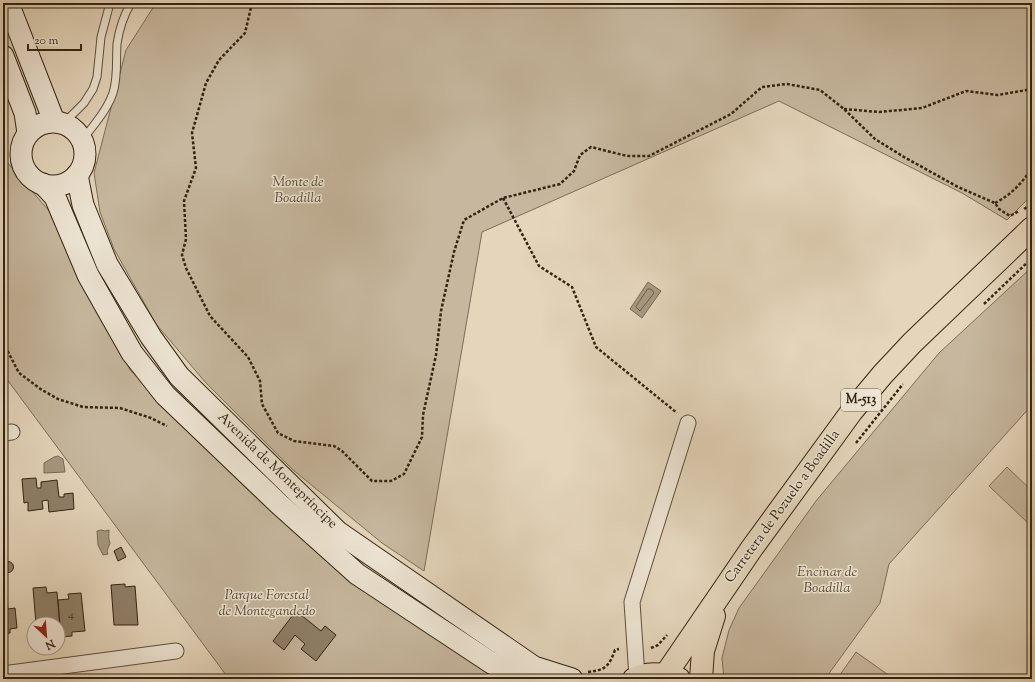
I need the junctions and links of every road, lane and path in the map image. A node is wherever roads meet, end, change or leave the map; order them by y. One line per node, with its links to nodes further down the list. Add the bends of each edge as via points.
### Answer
1 (8, 3): 8 (street)
2 (110, 3): 8 (lane, via 101,37 97,77 93,89 84,103)
3 (131, 3): 10 (lane, via 117,42 113,93 105,110)
4 (252, 3): 14 (path, via 245,33 219,60 206,83 192,133 196,168 184,201 186,239 182,255 210,316 248,357 260,381 262,404 278,432 294,441 334,446 372,481 391,481 404,474 422,437 422,415 436,354 441,311 464,220)
5 (3, 56): 9 (street, via 25,113)
6 (1032, 89): 7 (path, via 998,95 966,91 922,108 879,112)
7 (844, 109): 14 (path, via 820,90 787,84 762,87 731,114 649,156 627,156 591,147 580,155 574,171 560,184); 15 (path, via 875,139 958,187)
8 (59, 122): 9 (street, via 44,122); 10 (street, via 72,127)
9 (28, 133): 13 (street, via 23,142 22,163 34,180)
10 (83, 139): 12 (street, via 86,152 84,164)
11 (1032, 168): 15 (path, via 1022,183 1007,197)
12 (78, 175): 13 (street, via 62,185); 31 (street, Avenida de Montepríncipe, via 82,205 107,264 151,337 179,376 338,532 534,667)
13 (43, 184): 30 (street, Avenida de Montepríncipe, via 55,197 88,275 132,352 165,395 357,574)
14 (503, 198): 22 (path, via 539,266 572,287 596,347)
15 (995, 203): 16 (path)
16 (1010, 216)
17 (1032, 228): 25 (main road, Carretera de Pozuelo a Boadilla / M-513, via 912,342 883,374 852,411 752,548)
18 (1032, 258): 19 (path)
19 (982, 306)
20 (3, 342): 23 (path, via 19,373 42,390 83,407 120,408 151,418)
21 (904, 383): 24 (path)
22 (688, 423): 29 (street, via 632,602)
23 (173, 431)
24 (853, 446)
25 (719, 598): 28 (main road, Carretera de Pozuelo a Boadilla / M-513); 32 (main road, Carretera de Pozuelo a Boadilla / M-513, via 703,651)
26 (176, 651): 27 (street)
27 (3, 674)
28 (672, 677): 29 (main road, M-513, via 651,674)
29 (635, 678)
30 (520, 679)
31 (572, 679)
32 (701, 679)

